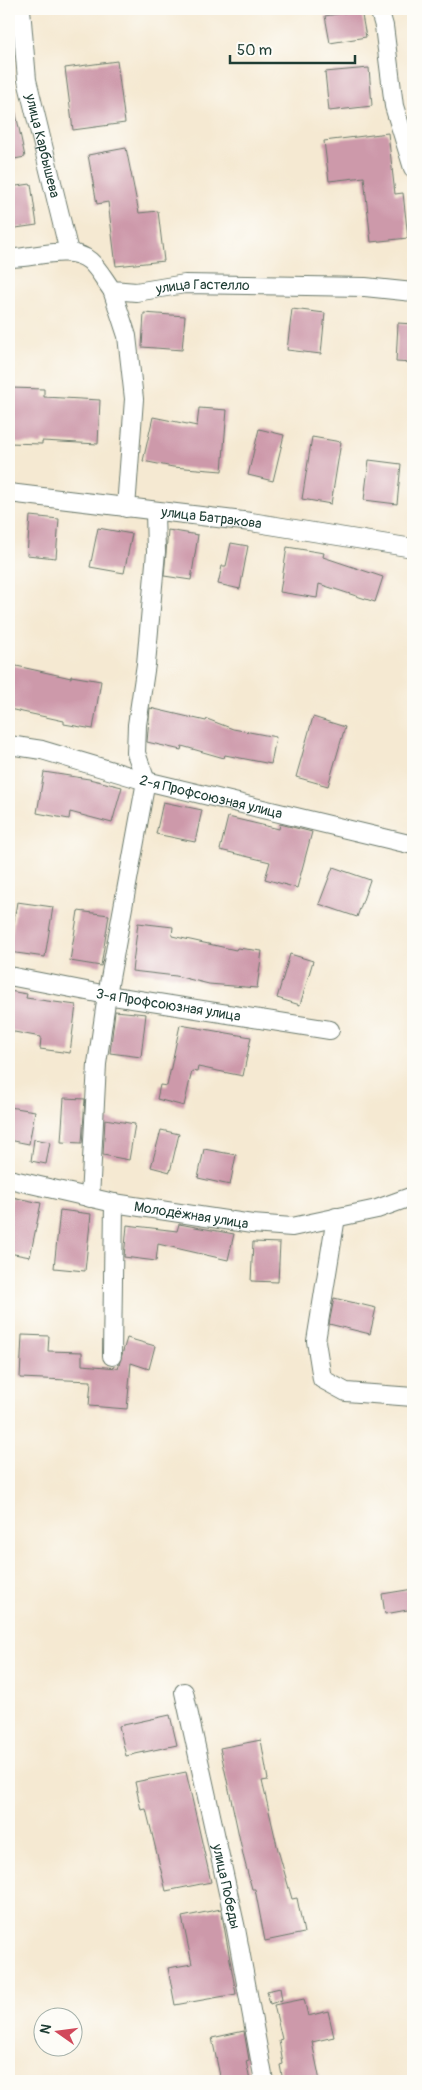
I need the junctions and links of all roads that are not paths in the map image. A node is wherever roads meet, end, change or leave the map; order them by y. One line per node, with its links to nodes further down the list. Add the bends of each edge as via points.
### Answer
1 (21, 9): 4 (street, улица Карбышева, via 27,80)
2 (379, 9): 3 (street, via 394,106)
3 (413, 168)
4 (69, 252): 5 (street); 6 (street, via 90,261)
5 (9, 258)
6 (112, 290): 7 (street, улица Гастелло, via 136,292 185,284 365,287); 9 (street, via 127,336 134,399)
7 (413, 292)
8 (9, 493): 9 (street, улица Батракова)
9 (126, 508): 10 (street, улица Батракова)
10 (155, 511): 11 (street, улица Батракова, via 251,522); 13 (street, via 156,552 136,753)
11 (413, 548)
12 (9, 745): 13 (street, 2-я Профсоюзная улица, via 42,750)
13 (146, 781): 14 (street, 2-я Профсоюзная улица); 16 (street)
14 (413, 846)
15 (9, 976): 16 (street, 3-я Профсоюзная улица)
16 (107, 995): 17 (street, 3-я Профсоюзная улица); 20 (street, via 97,1064)
17 (330, 1030)
18 (9, 1179): 20 (street, Молодёжная улица)
19 (413, 1196): 22 (street, Молодёжная улица, via 376,1209)
20 (90, 1198): 21 (street, Молодёжная улица)
21 (114, 1203): 22 (street, Молодёжная улица, via 252,1224 292,1226); 23 (street)
22 (336, 1217): 24 (street, via 316,1341 322,1379 346,1392)
23 (112, 1356)
24 (413, 1397)
25 (184, 1692): 26 (street, улица Победы, via 236,1929)
26 (264, 2081)

